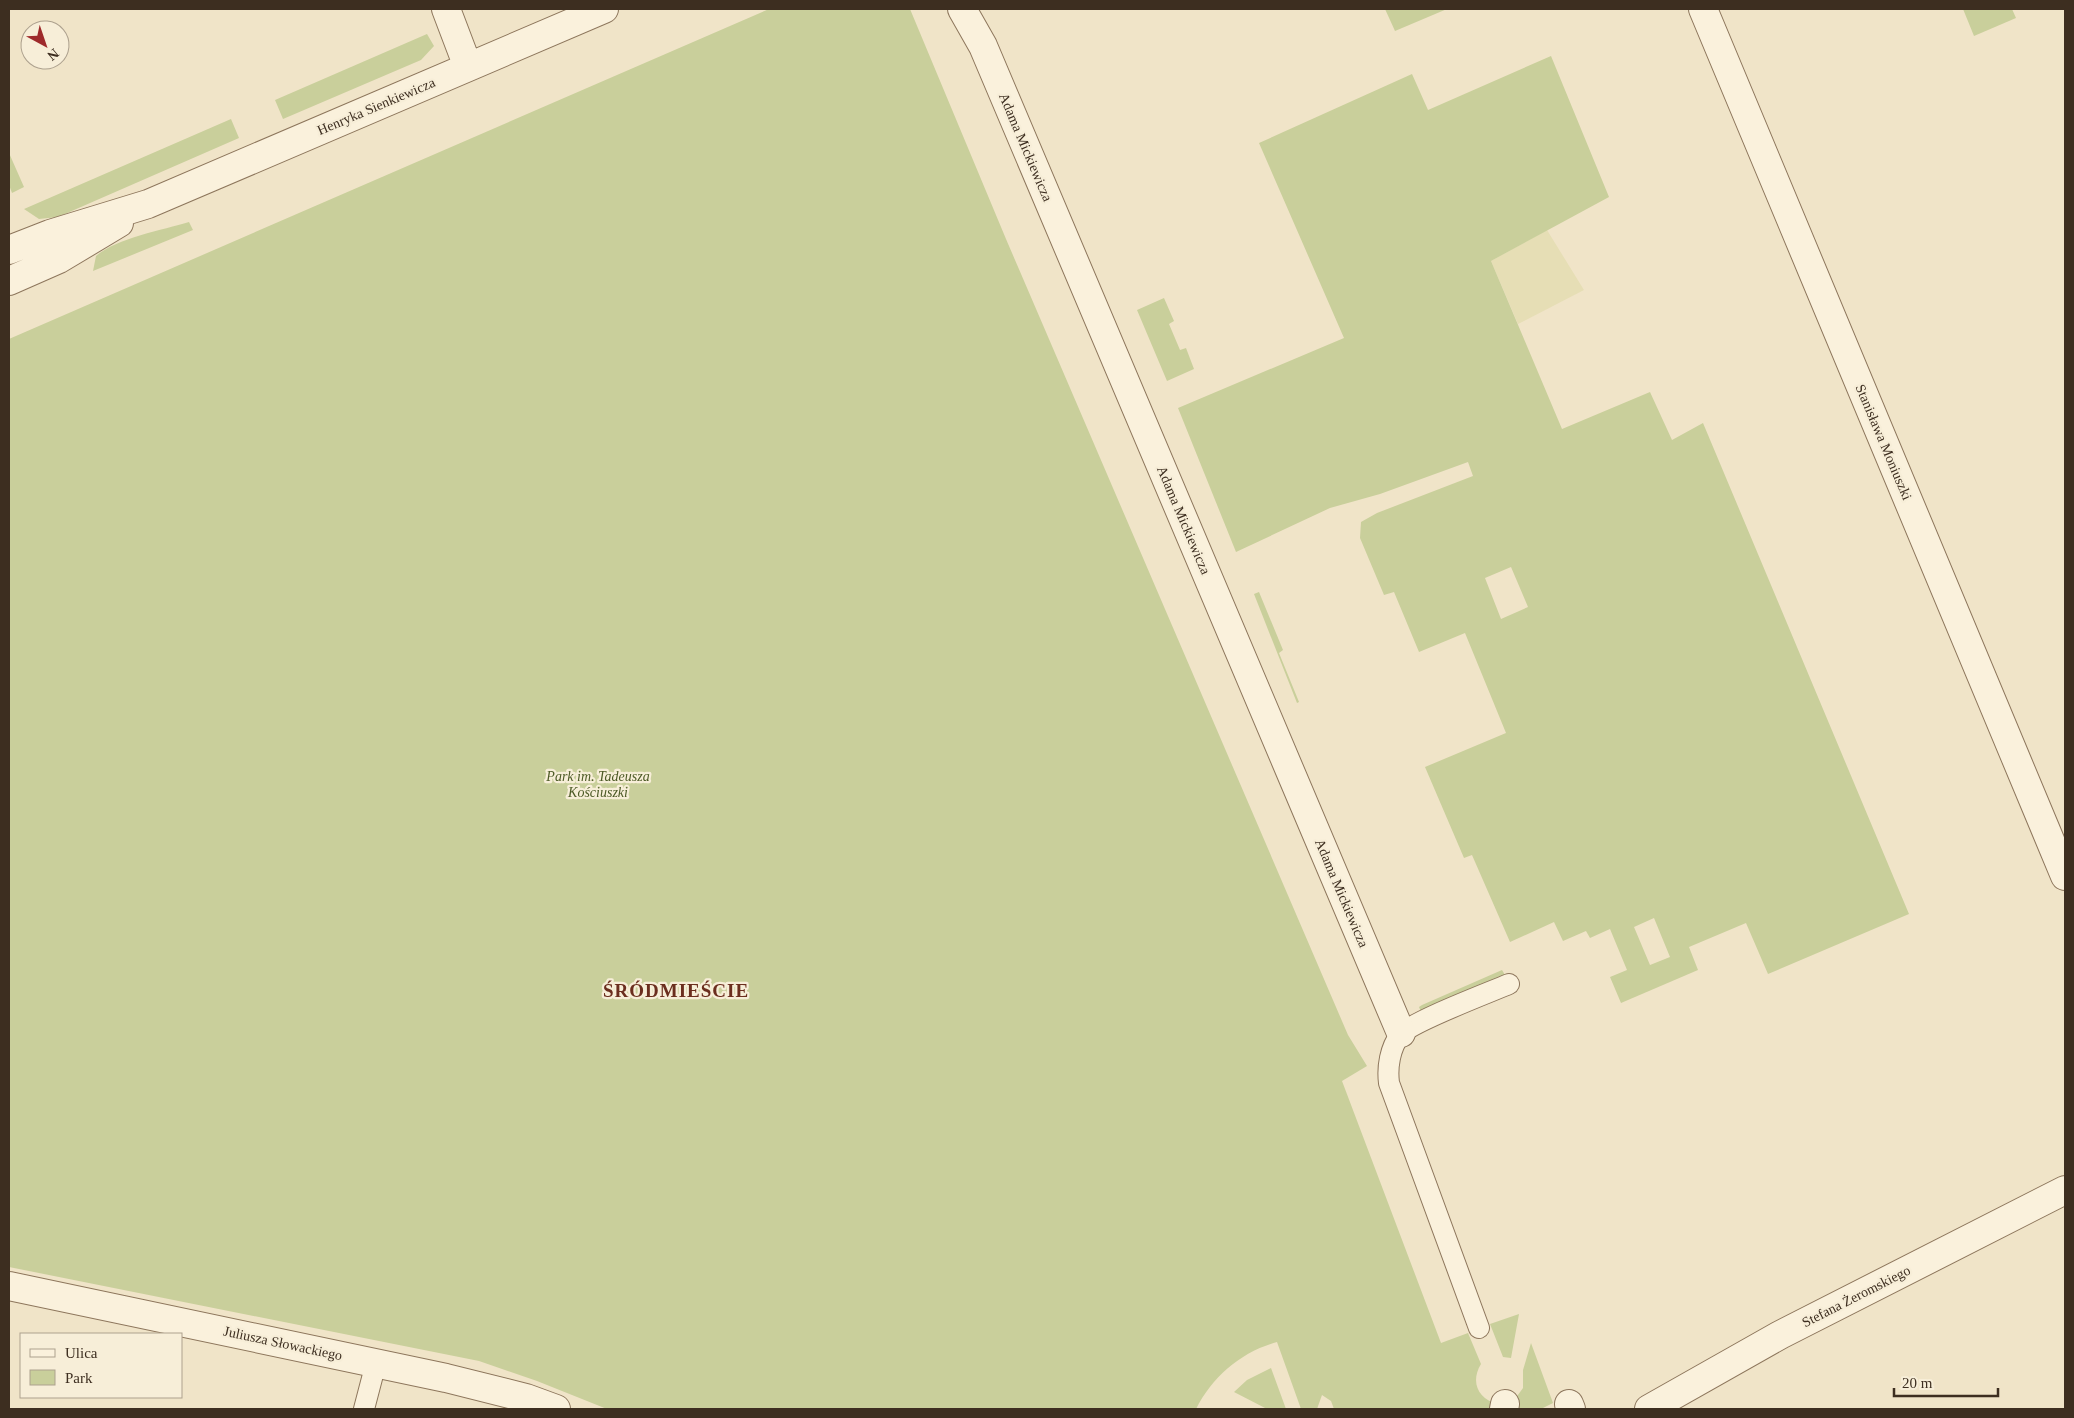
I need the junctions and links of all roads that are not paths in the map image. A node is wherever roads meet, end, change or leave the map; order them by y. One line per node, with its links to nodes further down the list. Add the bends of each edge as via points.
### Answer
1 (446, 9): 5 (street)
2 (604, 9): 5 (street, Henryka Sienkiewicza)
3 (962, 9): 11 (street, Adama Mickiewicza, via 983,46)
4 (1703, 9): 9 (street, Stanisława Moniuszki)
5 (468, 67): 6 (street, Henryka Sienkiewicza)
6 (148, 204): 7 (street, Henryka Sienkiewicza, via 50,234); 8 (street, Henryka Sienkiewicza, via 59,259)
7 (11, 242): 8 (street)
8 (18, 277)
9 (2065, 876)
10 (1509, 984): 11 (lane)
11 (1402, 1033): 14 (lane, via 1393,1047 1389,1083)
12 (2065, 1190): 18 (street, Stefana Żeromskiego, via 1780,1334)
13 (9, 1286): 15 (street, Juliusza Słowackiego)
14 (1479, 1328)
15 (376, 1362): 16 (lane); 17 (street, Juliusza Słowackiego, via 526,1398)
16 (364, 1409)
17 (556, 1409)
18 (1649, 1409)

